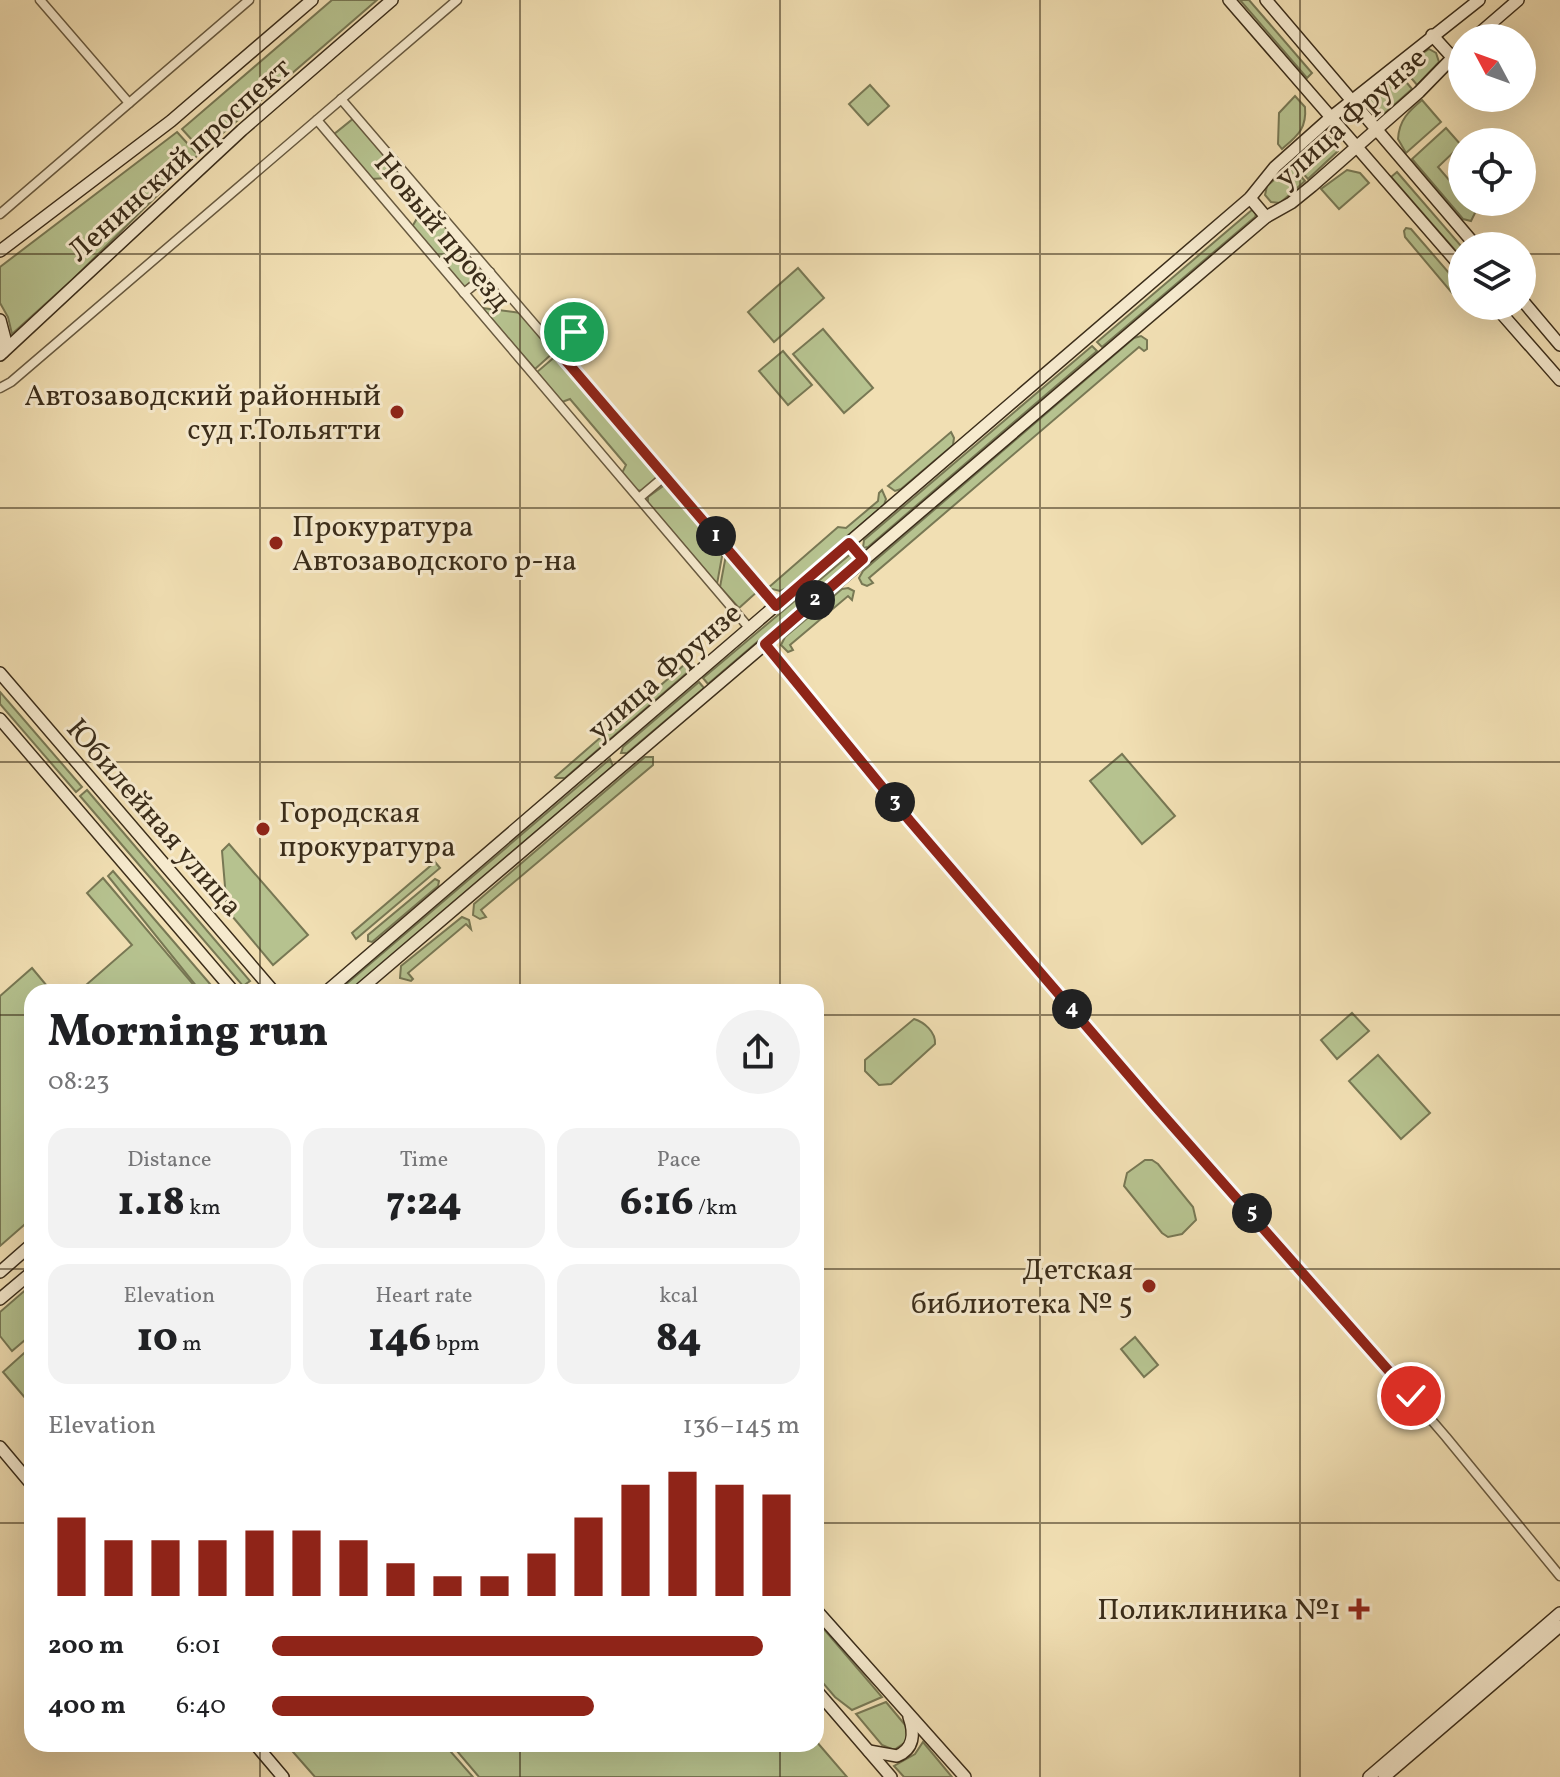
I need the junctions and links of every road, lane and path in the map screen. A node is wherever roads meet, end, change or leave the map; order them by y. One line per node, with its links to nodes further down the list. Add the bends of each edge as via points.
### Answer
1 (40, 0): 16 (street)
2 (249, 0): 16 (street)
3 (312, 0): 25 (main road, Ленинский проспект, via 171,121)
4 (392, 0): 35 (main road, Ленинский проспект, via 217,153)
5 (457, 0): 14 (street)
6 (1229, 0): 17 (main road)
7 (1266, 0): 15 (main road)
8 (1479, 0): 11 (main road, улица Фрунзе)
9 (1518, 0): 10 (main road)
10 (1490, 24)
11 (1432, 35): 12 (main road); 15 (main road, улица Фрунзе)
12 (1448, 53)
13 (1448, 62): 19 (main road, улица Фрунзе)
14 (341, 99): 18 (street); 27 (street, Новый проезд)
15 (1351, 100): 17 (main road, улица Фрунзе); 19 (main road)
16 (129, 103): 22 (street)
17 (1330, 118): 20 (main road); 21 (main road, улица Фрунзе, via 1275,167)
18 (317, 120): 28 (street, Новый проезд); 37 (street)
19 (1376, 130): 20 (main road, улица Фрунзе); 24 (main road)
20 (1355, 147): 23 (main road, улица Фрунзе, via 1291,203); 26 (main road)
21 (1250, 198): 23 (main road, улица Фрунзе); 40 (main road, улица Фрунзе)
22 (0, 214)
23 (1266, 217): 41 (main road, улица Фрунзе)
24 (1464, 232)
25 (0, 251)
26 (1448, 252)
27 (490, 272): 28 (street); 34 (street, Новый проезд)
28 (464, 293): 39 (street, Новый проезд)
29 (1536, 317): 33 (main road)
30 (0, 320): 35 (main road)
31 (1507, 320): 36 (main road)
32 (574, 332): 34 (street)
33 (1560, 345)
34 (555, 348): 38 (street, Новый проезд)
35 (2, 354)
36 (1560, 380)
37 (0, 388)
38 (665, 476): 39 (street); 42 (street, Новый проезд)
39 (639, 498): 43 (street, Новый проезд)
40 (849, 543): 41 (main road); 42 (main road, улица Фрунзе)
41 (863, 559): 44 (main road, улица Фрунзе)
42 (776, 606): 43 (main road, улица Фрунзе)
43 (750, 629): 47 (main road, улица Фрунзе)
44 (765, 644): 48 (main road, улица Фрунзе); 59 (street, via 910,821 1323,1294)
45 (0, 673): 50 (main road, Юбилейная улица)
46 (0, 719): 49 (main road, Юбилейная улица)
47 (611, 748): 48 (main road); 51 (main road, улица Фрунзе)
48 (624, 763): 52 (main road, улица Фрунзе)
49 (227, 984)
50 (267, 984)
51 (335, 984)
52 (366, 984)
53 (24, 1251): 54 (main road)
54 (0, 1272)
55 (24, 1279): 56 (main road)
56 (0, 1299)
57 (0, 1447): 58 (main road)
58 (24, 1476)
59 (1560, 1576)
60 (1560, 1613): 70 (main road)
61 (824, 1621): 64 (main road)
62 (1560, 1626): 71 (main road)
63 (824, 1699): 65 (main road)
64 (906, 1710): 65 (main road, via 913,1736 907,1750 897,1756); 69 (main road)
65 (869, 1751): 68 (main road)
66 (262, 1752): 67 (main road)
67 (283, 1777)
68 (891, 1777)
69 (965, 1777)
70 (1369, 1777)
71 (1384, 1777)

